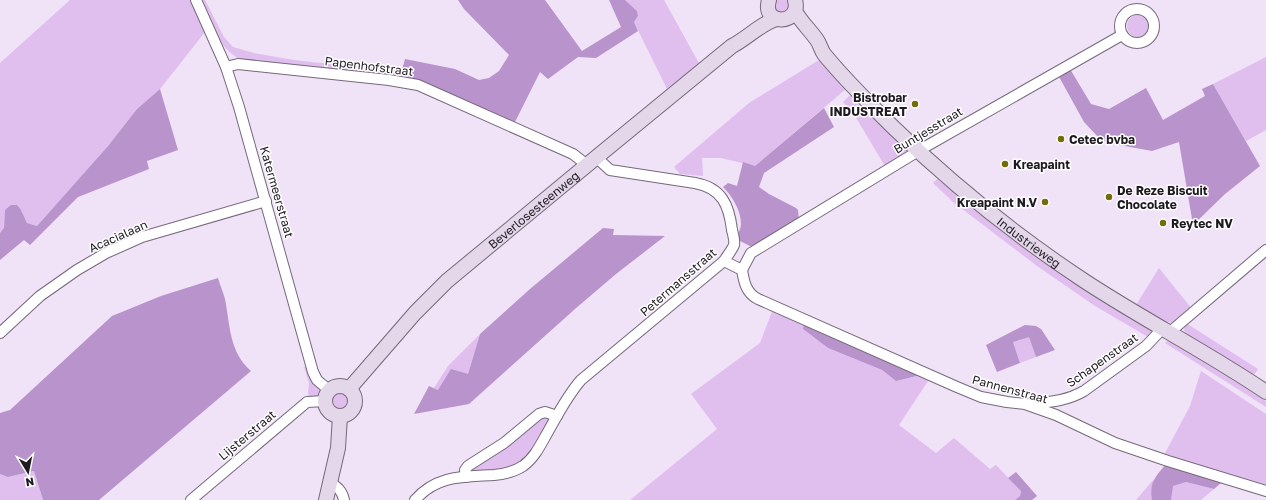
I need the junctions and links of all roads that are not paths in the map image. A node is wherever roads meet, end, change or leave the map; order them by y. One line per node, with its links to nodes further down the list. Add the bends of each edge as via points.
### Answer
1 (196, 0): 8 (street, Katermeerstraat)
2 (768, 2): 4 (street, Industrieweg, via 771,15); 6 (street, Beverlosesteenweg, via 761,17)
3 (796, 4): 4 (street, Industrieweg, via 790,17); 7 (street, Industrieweg)
4 (780, 20): 6 (street, Beverlosesteenweg, via 770,21); 7 (street, Industrieweg, via 791,23 811,45)
5 (1122, 35): 9 (street, Buntjesstraat)
6 (732, 46): 10 (street, Beverlosesteenweg)
7 (823, 52): 9 (street, Industrieweg, via 872,107)
8 (226, 67): 10 (street, Papenhofstraat, via 238,64 418,85); 11 (street, Katermeerstraat)
9 (918, 151): 14 (street, Buntjesstraat); 17 (street, Industrieweg, via 990,213 1034,246 1127,308)
10 (591, 161): 12 (street, via 610,170 695,183 712,189 726,204); 19 (street, Beverlosesteenweg, via 437,291)
11 (266, 201): 18 (street, Acacialaan, via 142,237 106,253 40,296); 21 (street, Katermeerstraat, via 313,372)
12 (734, 244): 14 (street); 15 (street, Petermansstraat)
13 (1266, 250): 17 (street, Schapenstraat)
14 (751, 253): 16 (street)
15 (724, 261): 16 (street); 24 (street, Petermansstraat, via 581,380)
16 (742, 270): 22 (street, Pannenstraat, via 748,290 758,299 975,394)
17 (1167, 330): 20 (street, Industrieweg); 22 (street, Schapenstraat, via 1075,396 1052,402)
18 (0, 333)
19 (349, 389): 21 (street, via 341,386 332,388); 23 (street, via 355,400 354,408)
20 (1266, 392)
21 (327, 396): 23 (street, via 328,410); 28 (street, Lijsterstraat, via 307,402)
22 (1025, 404): 27 (street, Pannenstraat, via 1056,415 1115,443)
23 (340, 416): 26 (street, via 338,448)
24 (557, 416): 25 (street, via 545,412 539,414 504,443 468,466 465,470); 25 (street, Petermansstraat, via 533,457 525,465 505,474)
25 (466, 477): 31 (street, Petermansstraat, via 438,482)
26 (330, 483): 29 (street); 30 (street, via 339,488)
27 (1266, 491)
28 (191, 500)
29 (326, 500)
30 (344, 500)
31 (415, 500)

